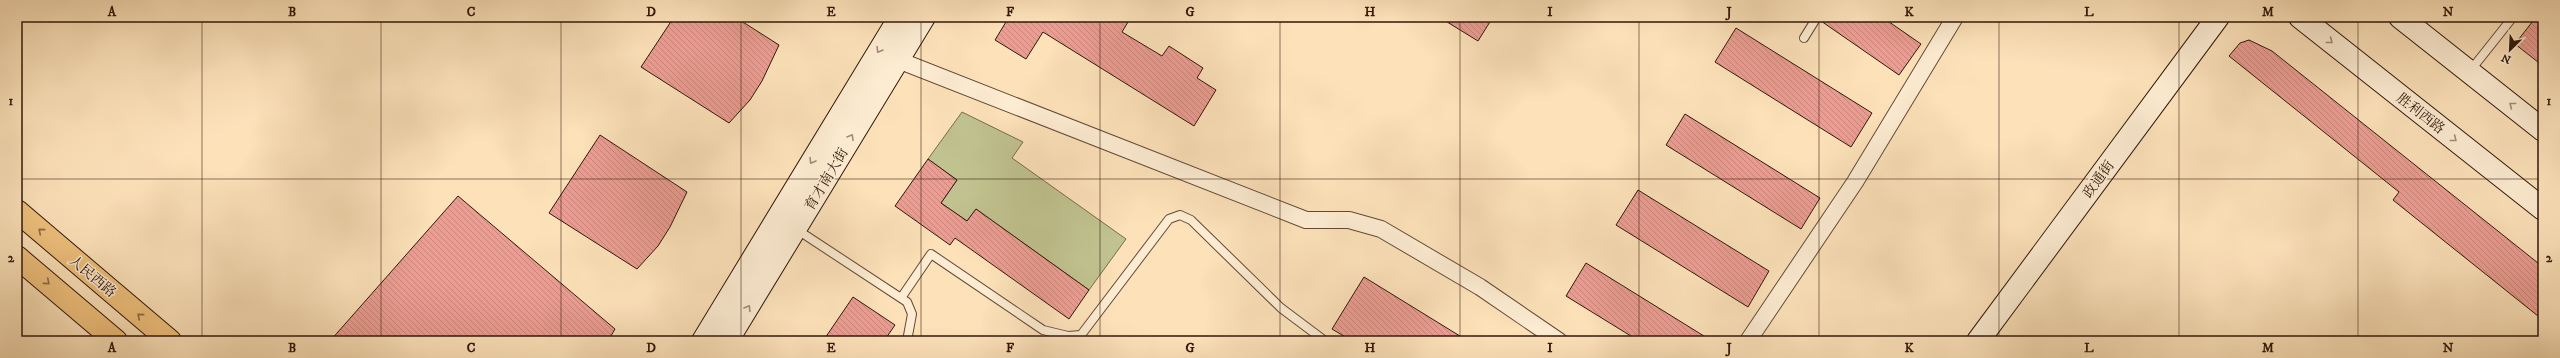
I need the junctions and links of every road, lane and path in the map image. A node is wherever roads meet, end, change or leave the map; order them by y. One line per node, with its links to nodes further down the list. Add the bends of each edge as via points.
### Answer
1 (900, 17): 20 (main road, 育才南大街, one-way to 20)
2 (924, 17): 10 (main road, 育才南大街)
3 (1817, 17): 9 (lane)
4 (1955, 17): 25 (street, via 1855,182)
5 (2218, 17): 26 (main road, 政通街)
6 (2300, 17): 13 (main road, 胜利西路, one-way to 13)
7 (2400, 17): 11 (main road)
8 (2513, 17): 11 (lane)
9 (1804, 38)
10 (898, 60): 15 (main road, 育才南大街, one-way to 10); 24 (street, via 1306,220 1349,220 1381,228 1480,287)
11 (2469, 71): 12 (main road, one-way to 11)
12 (2543, 130)
13 (2543, 209)
14 (17, 211): 19 (main road, 人民西路, one-way to 14)
15 (796, 229): 17 (lane); 21 (main road, 育才南大街, one-way to 15)
16 (17, 257): 18 (main road, one-way to 18)
17 (901, 298): 22 (lane, via 907,302 912,314); 23 (lane, via 931,254 1043,330 1068,336 1081,334 1169,219 1180,215 1191,220 1281,308)
18 (116, 341)
19 (170, 341)
20 (703, 341)
21 (727, 341)
22 (907, 341)
23 (1326, 341)
24 (1559, 341)
25 (1748, 341)
26 (1978, 341)

